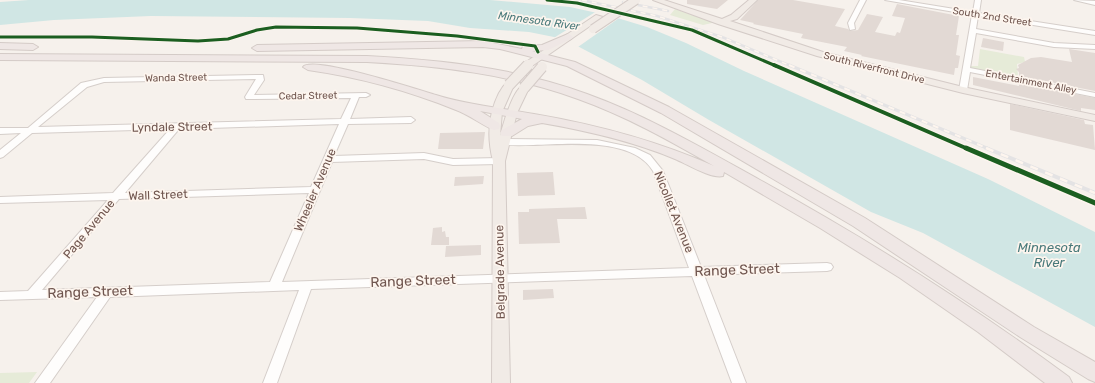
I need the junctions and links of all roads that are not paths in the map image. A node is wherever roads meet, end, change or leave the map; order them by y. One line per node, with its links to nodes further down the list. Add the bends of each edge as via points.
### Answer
1 (624, 0): 15 (main road)
2 (636, 0): 15 (main road, bridge)
3 (657, 0): 14 (main road, South Riverfront Drive)
4 (672, 0): 14 (main road, South Riverfront Drive)
5 (741, 0): 14 (main road, via 726,15)
6 (753, 0): 14 (main road, via 734,17)
7 (863, 0): 16 (street, via 851,23)
8 (888, 0): 13 (street, South 2nd Street)
9 (978, 0): 13 (street)
10 (1077, 0): 11 (street)
11 (1094, 2): 12 (street)
12 (1095, 10)
13 (975, 14): 17 (street); 18 (street, South 2nd Street)
14 (724, 21): 27 (main road, South Riverfront Drive, via 820,54)
15 (588, 28): 19 (main road)
16 (852, 29)
17 (972, 30): 21 (street, via 1054,45); 26 (street)
18 (1095, 33)
19 (572, 39): 23 (highway); 23 (highway)
20 (0, 46): 22 (highway)
21 (1095, 47)
22 (189, 50): 23 (highway, via 454,43 531,48); 52 (highway, via 420,56 485,63 561,81 625,104 730,157)
23 (554, 55): 32 (main road, Belgrade Avenue, bridge, via 529,64 509,85); 34 (main road, Belgrade Avenue, bridge, via 524,88); 52 (highway, via 665,110 736,150 859,222)
24 (0, 57): 25 (highway)
25 (140, 58): 31 (highway, via 280,64 325,69 367,77); 50 (highway, via 396,60 452,65 532,81 582,96 635,118)
26 (966, 69): 27 (street); 29 (street, Entertainment Alley)
27 (963, 88): 33 (main road, South Riverfront Drive); 35 (main road, South Riverfront Drive)
28 (361, 95): 30 (street, Cedar Street); 38 (street, Wheeler Avenue)
29 (1095, 95)
30 (249, 97): 41 (street, Wanda Street, via 260,78 104,80 84,86)
31 (443, 101): 32 (highway); 40 (highway, via 479,114)
32 (497, 110): 34 (highway); 40 (main road, Belgrade Avenue)
33 (1095, 113)
34 (512, 114): 37 (highway); 43 (main road, Belgrade Avenue)
35 (1095, 118)
36 (411, 120): 38 (street, Lyndale Street)
37 (551, 121): 43 (highway, via 525,122); 50 (highway, via 622,136 671,152 734,180)
38 (344, 122): 39 (street, Lyndale Street); 45 (street, Wheeler Avenue)
39 (177, 126): 41 (street, Lyndale Street); 48 (street, Page Avenue)
40 (494, 126): 46 (main road, Belgrade Avenue, via 494,146)
41 (30, 130): 42 (street, Lyndale Street); 44 (street)
42 (0, 131)
43 (506, 137): 46 (main road, Belgrade Avenue); 53 (street, Nicollet Avenue, via 608,144 635,150 648,157 658,171)
44 (0, 155)
45 (328, 159): 46 (street, via 424,156 453,162); 47 (street, Wheeler Avenue)
46 (499, 161): 54 (main road, Belgrade Avenue)
47 (316, 190): 48 (street, Wall Street); 56 (street, Wheeler Avenue)
48 (116, 196): 49 (street, Wall Street); 58 (street, Page Avenue)
49 (0, 200)
50 (857, 242): 66 (highway, via 946,299)
51 (827, 266): 53 (street, Range Street)
52 (928, 268): 60 (highway)
53 (697, 272): 54 (street, Range Street); 65 (street, Nicollet Avenue)
54 (500, 278): 55 (street, Range Street); 64 (main road, Belgrade Avenue)
55 (307, 284): 56 (street, Range Street); 63 (street)
56 (274, 286): 57 (street, Range Street)
57 (107, 292): 58 (street, Range Street); 62 (street)
58 (32, 294): 59 (street, Range Street)
59 (0, 296)
60 (1027, 332): 61 (highway); 67 (highway)
61 (1095, 373)
62 (42, 383)
63 (270, 383)
64 (501, 383)
65 (739, 383)
66 (1061, 383)
67 (1094, 383)

